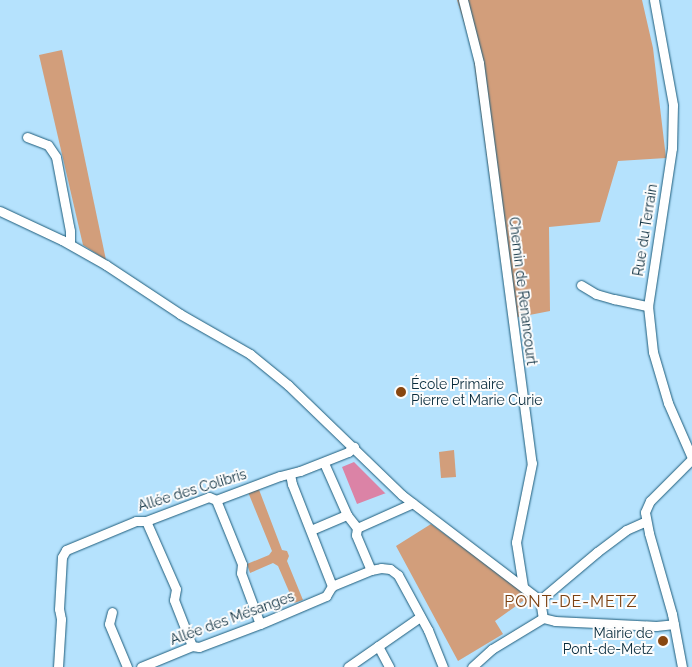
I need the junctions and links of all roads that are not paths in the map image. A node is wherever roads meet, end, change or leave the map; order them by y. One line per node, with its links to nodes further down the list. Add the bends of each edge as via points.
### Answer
1 (463, 0): 21 (street, Chemin de Renancourt, via 479,63 532,463 516,542)
2 (654, 0): 7 (street, Rue du Terrain, via 673,104 672,148)
3 (27, 137): 5 (street, via 48,145 56,157)
4 (0, 211): 5 (street)
5 (70, 244): 8 (street, via 250,354 288,384)
6 (581, 285): 7 (street, via 605,296)
7 (648, 306): 9 (street, Rue du Terrain, via 656,361 668,402)
8 (354, 447): 10 (street, Allée des Colibris); 13 (street)
9 (692, 458): 16 (street, via 650,501 646,507)
10 (324, 462): 11 (street, Allée des Colibris); 14 (street)
11 (290, 474): 12 (street, Allée des Colibris); 18 (street)
12 (216, 500): 15 (street, Allée des Colibris, via 209,497); 26 (street, via 242,564 241,573)
13 (413, 503): 17 (street); 21 (street)
14 (347, 515): 17 (street); 18 (street)
15 (146, 521): 28 (street, via 176,589 174,600); 30 (street, Allée des Colibris, via 136,521 66,550 62,557)
16 (646, 521): 22 (street, via 626,530); 27 (street)
17 (357, 528): 19 (street, via 356,535)
18 (311, 530): 20 (street)
19 (370, 570): 20 (street, Allée des Mésanges); 24 (street, Allée des Mésanges, via 390,569 398,576)
20 (332, 586): 26 (street, Allée des Mésanges, via 326,596)
21 (523, 586): 22 (street)
22 (540, 600): 25 (street)
23 (112, 612): 31 (street, via 109,624)
24 (420, 617): 29 (street); 35 (street, Allée des Mésanges)
25 (543, 618): 27 (street, via 647,626); 36 (street, via 492,649)
26 (260, 624): 28 (street, Allée des Mésanges, via 199,647)
27 (674, 624): 37 (street)
28 (192, 646): 32 (street, Allée des Mésanges)
29 (378, 646): 33 (street); 34 (street)
30 (58, 667)
31 (127, 667)
32 (142, 667)
33 (348, 667)
34 (389, 667)
35 (443, 667)
36 (472, 667)
37 (682, 667)

